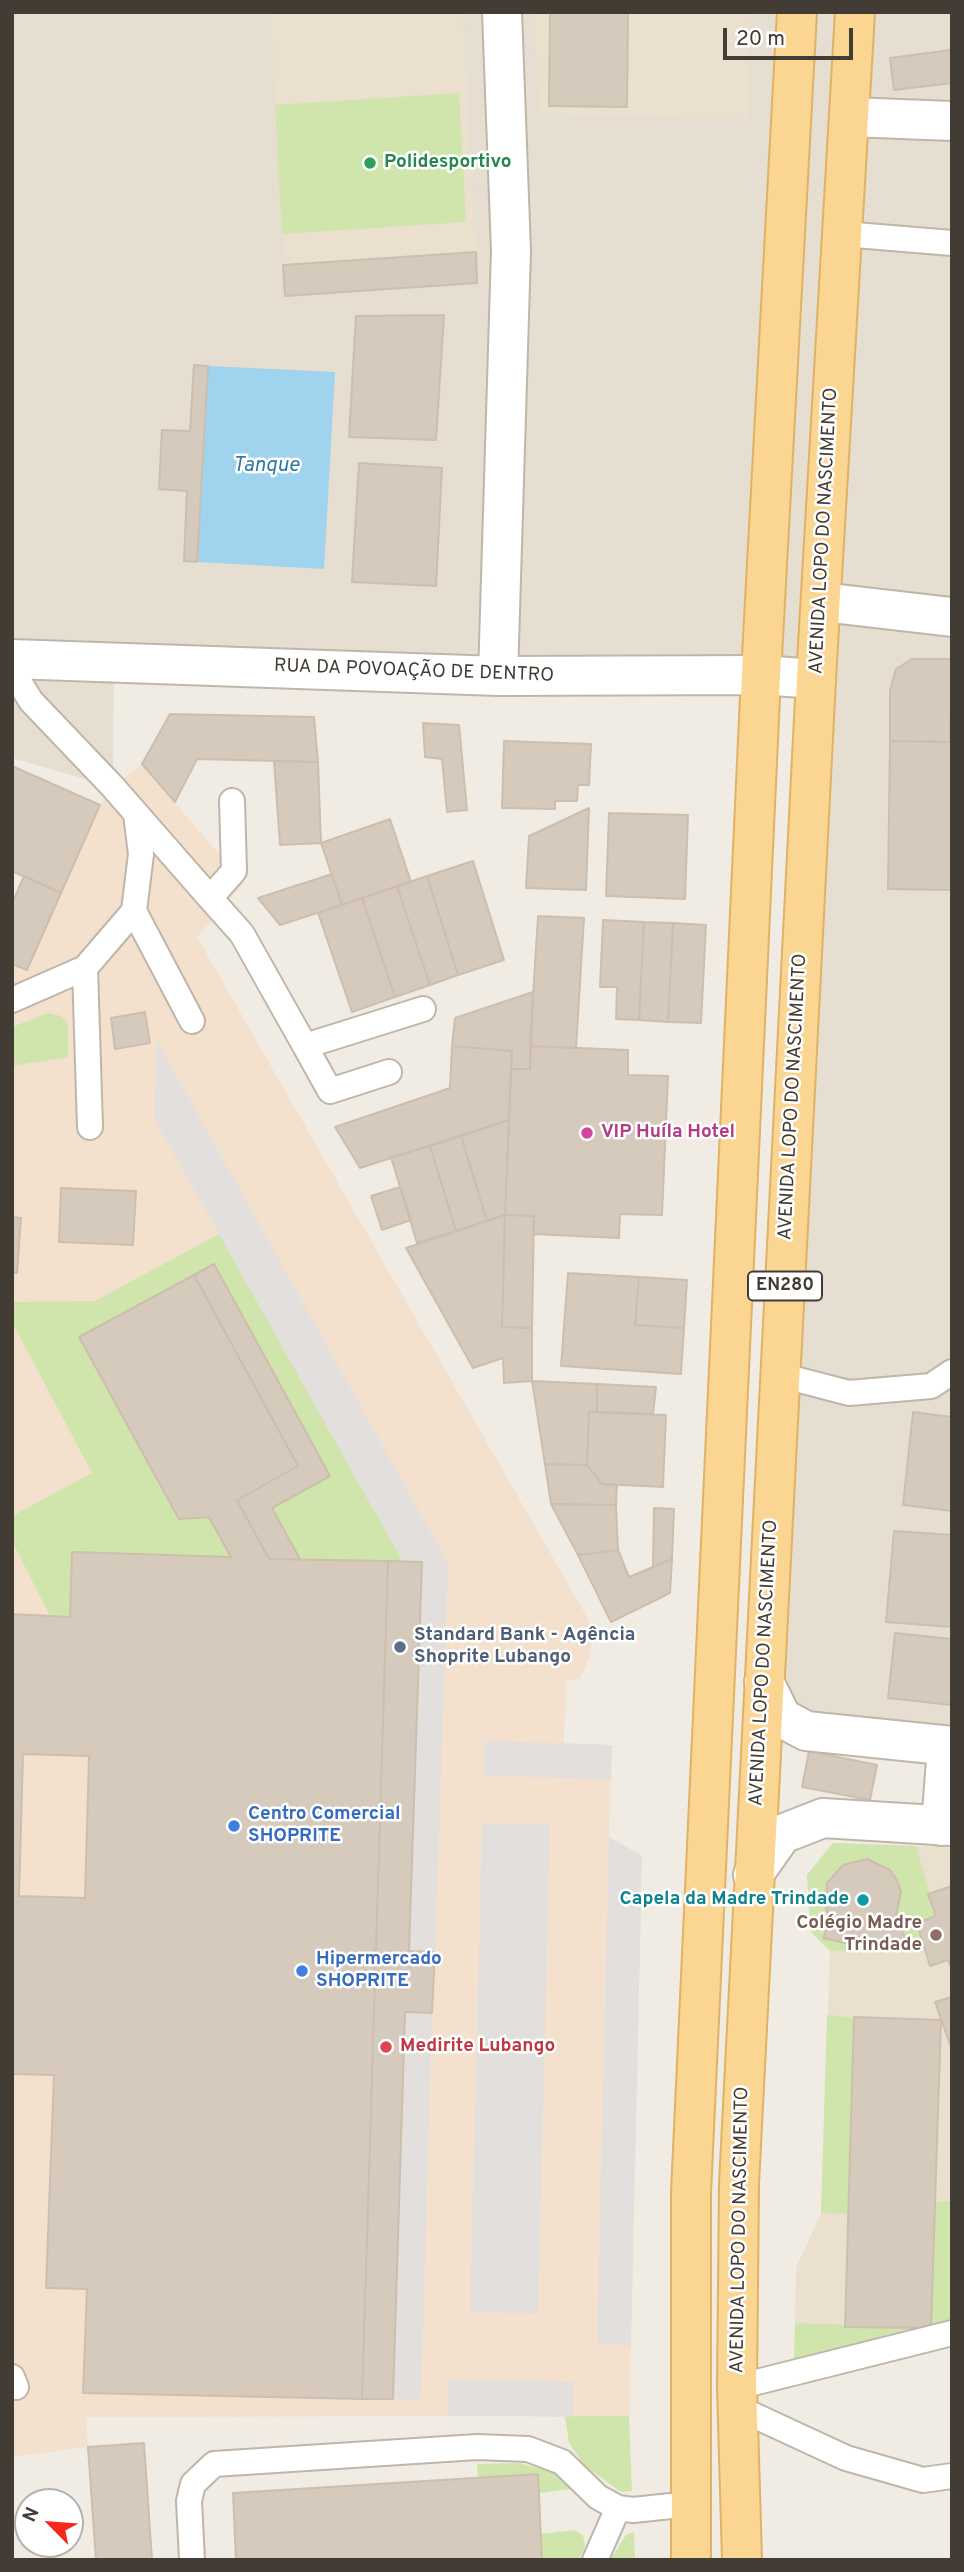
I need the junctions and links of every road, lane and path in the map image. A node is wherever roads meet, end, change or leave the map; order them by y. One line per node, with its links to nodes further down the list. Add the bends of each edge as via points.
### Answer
1 (502, 12): 12 (street, via 511,251)
2 (797, 12): 13 (main road, EN280)
3 (855, 12): 4 (main road, AVENIDA LOPO DO NASCIMENTO / EN280)
4 (850, 117): 5 (street); 6 (main road, AVENIDA LOPO DO NASCIMENTO / EN280)
5 (952, 121)
6 (843, 234): 7 (lane); 8 (main road, AVENIDA LOPO DO NASCIMENTO / EN280)
7 (952, 243)
8 (821, 602): 9 (street); 14 (main road, AVENIDA LOPO DO NASCIMENTO / EN280)
9 (952, 617)
10 (12, 659): 12 (street, RUA DA POVOAÇÃO DE DENTRO)
11 (12, 670): 16 (lane, via 31,701)
12 (498, 676): 13 (street, RUA DA POVOAÇÃO DE DENTRO)
13 (761, 676): 14 (street, RUA DA POVOAÇÃO DE DENTRO); 35 (main road, EN280, via 691,2193)
14 (816, 679): 27 (main road, AVENIDA LOPO DO NASCIMENTO / EN280)
15 (232, 801): 17 (lane, via 234,871)
16 (135, 814): 17 (lane); 18 (lane, via 142,854)
17 (210, 898): 23 (lane, via 242,934)
18 (134, 911): 19 (lane); 22 (lane)
19 (85, 968): 20 (lane); 25 (lane)
20 (12, 1000)
21 (423, 1009): 23 (lane)
22 (192, 1021)
23 (305, 1046): 24 (lane, via 330,1091)
24 (389, 1072)
25 (90, 1127)
26 (952, 1372): 27 (lane, via 931,1386 849,1393)
27 (780, 1376): 28 (main road, AVENIDA LOPO DO NASCIMENTO / EN280)
28 (764, 1682): 29 (street, via 782,1718 806,1731); 31 (main road, AVENIDA LOPO DO NASCIMENTO / EN280)
29 (949, 1747): 30 (street)
30 (947, 1826): 31 (street, via 823,1818 782,1834)
31 (754, 1875): 33 (main road, AVENIDA LOPO DO NASCIMENTO / EN280, via 739,2184)
32 (952, 2333): 33 (lane)
33 (738, 2397): 34 (lane, via 846,2458 923,2480); 40 (main road, AVENIDA LOPO DO NASCIMENTO / EN280)
34 (952, 2476)
35 (690, 2504): 36 (lane); 39 (main road, EN280)
36 (618, 2508): 37 (lane, via 598,2497 562,2462 528,2449 477,2447 214,2464 193,2484 189,2501); 38 (lane)
37 (192, 2560)
38 (594, 2560)
39 (691, 2560)
40 (742, 2560)

